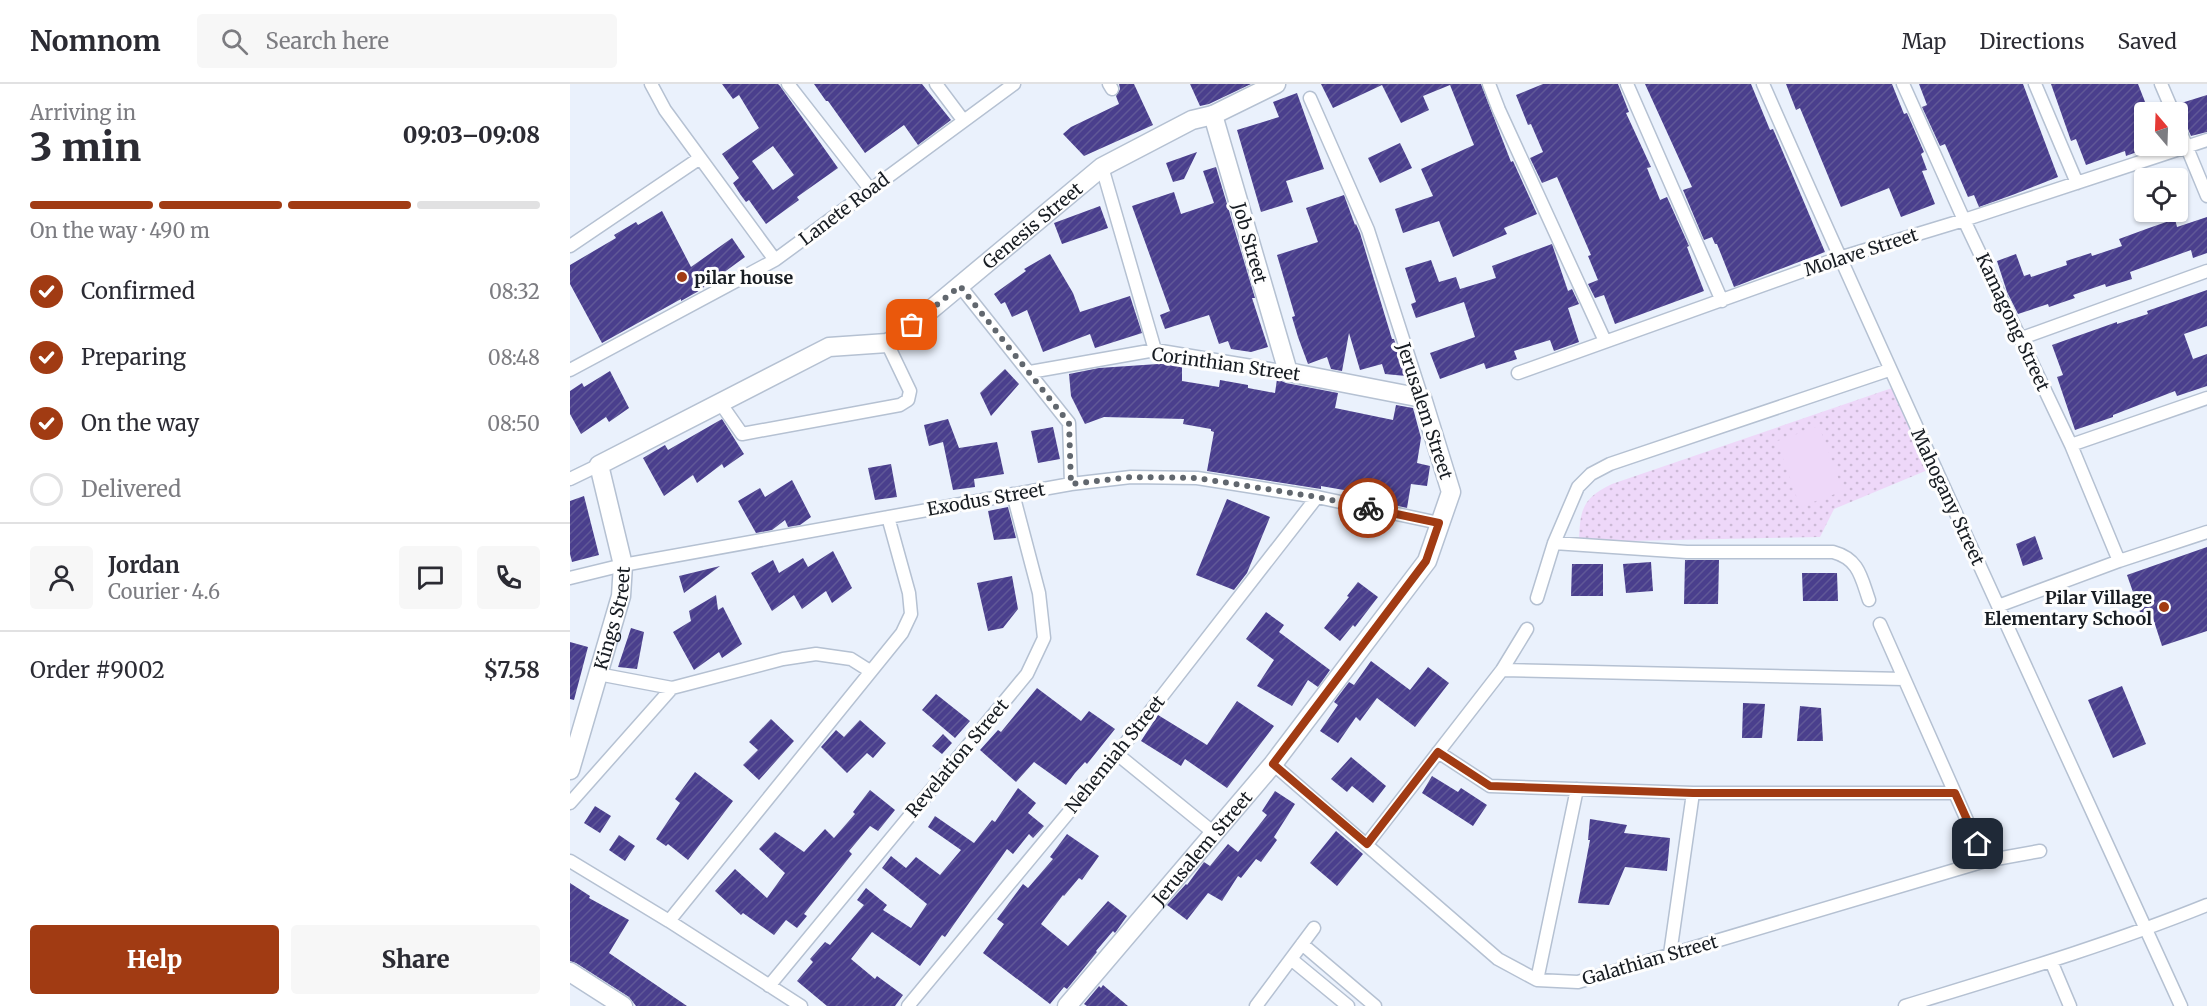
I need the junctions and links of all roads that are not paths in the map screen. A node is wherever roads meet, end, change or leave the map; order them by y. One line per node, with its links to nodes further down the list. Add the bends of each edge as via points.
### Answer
1 (651, 84): 20 (street)
2 (788, 84): 23 (street)
3 (936, 84): 15 (street)
4 (1014, 84): 15 (street, Lanete Road)
5 (1276, 84): 14 (street, Genesis Street)
6 (1489, 84): 33 (street)
7 (1627, 84): 31 (street)
8 (1763, 84): 27 (street, Mahogany Street)
9 (1903, 84): 25 (street, Kamagong Street)
10 (2035, 84): 22 (street)
11 (2161, 84): 13 (street)
12 (1310, 98): 42 (street, Jerusalem Street, via 1368,230)
13 (2168, 102)
14 (1213, 115): 21 (street, Genesis Street, via 1192,120); 39 (street, Job Street)
15 (963, 120): 23 (street, Lanete Road)
16 (2207, 140): 17 (street, Molave Street)
17 (2188, 147)
18 (2188, 149): 24 (street)
19 (2160, 156): 22 (street, Molave Street)
20 (700, 158): 26 (street); 28 (street)
21 (1102, 167): 30 (street, Genesis Street); 35 (street)
22 (2077, 183): 25 (street, Molave Street)
23 (870, 189): 28 (street, Lanete Road)
24 (2207, 196)
25 (1964, 220): 27 (street, Molave Street); 32 (street, Kamagong Street)
26 (570, 246)
27 (1839, 258): 31 (street, Molave Street); 37 (street, Mahogany Street)
28 (775, 260): 36 (street, Lanete Road)
29 (2207, 271): 32 (street)
30 (960, 286): 34 (street, Genesis Street); 38 (street)
31 (1722, 301): 33 (street, Molave Street)
32 (2022, 338): 44 (street, Kamagong Street)
33 (1605, 341): 40 (street, Molave Street)
34 (887, 343): 43 (street, via 829,347); 43 (street, via 910,391 908,400 900,405 742,434)
35 (1155, 350): 38 (street, Corinthian Street); 39 (street, Corinthian Street)
36 (570, 370)
37 (1889, 370): 53 (street, via 1610,464 1578,487); 59 (street, Mahogany Street)
38 (1030, 372): 47 (street, via 1069,423)
39 (1288, 372): 42 (street, Corinthian Street)
40 (1518, 373)
41 (2207, 398): 44 (street)
42 (1422, 399): 51 (street, Jerusalem Street, via 1451,492)
43 (721, 404): 45 (street)
44 (2071, 446): 54 (street, Kamagong Street)
45 (599, 465): 46 (street); 55 (street, Kings Street)
46 (570, 479)
47 (1071, 484): 48 (street, Exodus Street); 49 (street, Exodus Street, via 1131,477 1197,478)
48 (1014, 495): 50 (street, Exodus Street); 90 (street, Revelation Street, via 1039,593 1044,638 1027,674)
49 (1317, 497): 51 (street, Exodus Street); 68 (street, Nehemiah Street)
50 (888, 517): 55 (street, Exodus Street); 63 (street, via 911,614 902,633)
51 (1439, 523): 69 (street, Jerusalem Street, via 1426,561)
52 (2207, 532): 54 (street)
53 (1554, 543): 57 (street); 58 (street, via 1687,552 1833,552 1845,555 1857,567)
54 (2119, 561): 59 (street)
55 (623, 565): 56 (street, Exodus Street); 64 (street, Kings Street, via 621,596)
56 (570, 578)
57 (1537, 598)
58 (1869, 600)
59 (1998, 606): 83 (street, Mahogany Street)
60 (1880, 624): 65 (street)
61 (1527, 629): 62 (street)
62 (1503, 670): 65 (street); 67 (street)
63 (870, 671): 66 (street, via 851,659 816,654); 81 (street)
64 (598, 674): 66 (street); 70 (street, Kings Street)
65 (1904, 679): 73 (street)
66 (672, 688): 74 (street)
67 (1438, 752): 71 (street, via 1490,786); 76 (street)
68 (1117, 754): 75 (street); 93 (street, Nehemiah Street)
69 (1273, 764): 75 (street, Jerusalem Street); 76 (street, Galathian Street)
70 (570, 770)
71 (1577, 789): 72 (street); 89 (street)
72 (1693, 793): 73 (street); 85 (street)
73 (1955, 793): 79 (street)
74 (570, 803)
75 (1214, 833): 94 (street, Jerusalem Street)
76 (1367, 844): 89 (street, Galathian Street, via 1498,959)
77 (2040, 851): 79 (street, Galathian Street)
78 (570, 861): 81 (street)
79 (1985, 861): 85 (street, Galathian Street)
80 (2207, 905): 83 (street)
81 (669, 921): 90 (street)
82 (1314, 928): 84 (street)
83 (2146, 930): 87 (street); 100 (street, Mahogany Street)
84 (1302, 944): 86 (street); 97 (street)
85 (1671, 954): 89 (street, Galathian Street, via 1578,982)
86 (1291, 959): 95 (street); 96 (street)
87 (2051, 961): 98 (street); 99 (street)
88 (570, 972): 91 (street)
89 (1537, 980)
90 (769, 986): 92 (street)
91 (623, 1006)
92 (801, 1006)
93 (908, 1006)
94 (1067, 1006)
95 (1256, 1006)
96 (1348, 1006)
97 (1375, 1006)
98 (1905, 1006)
99 (2070, 1006)
100 (2181, 1006)

